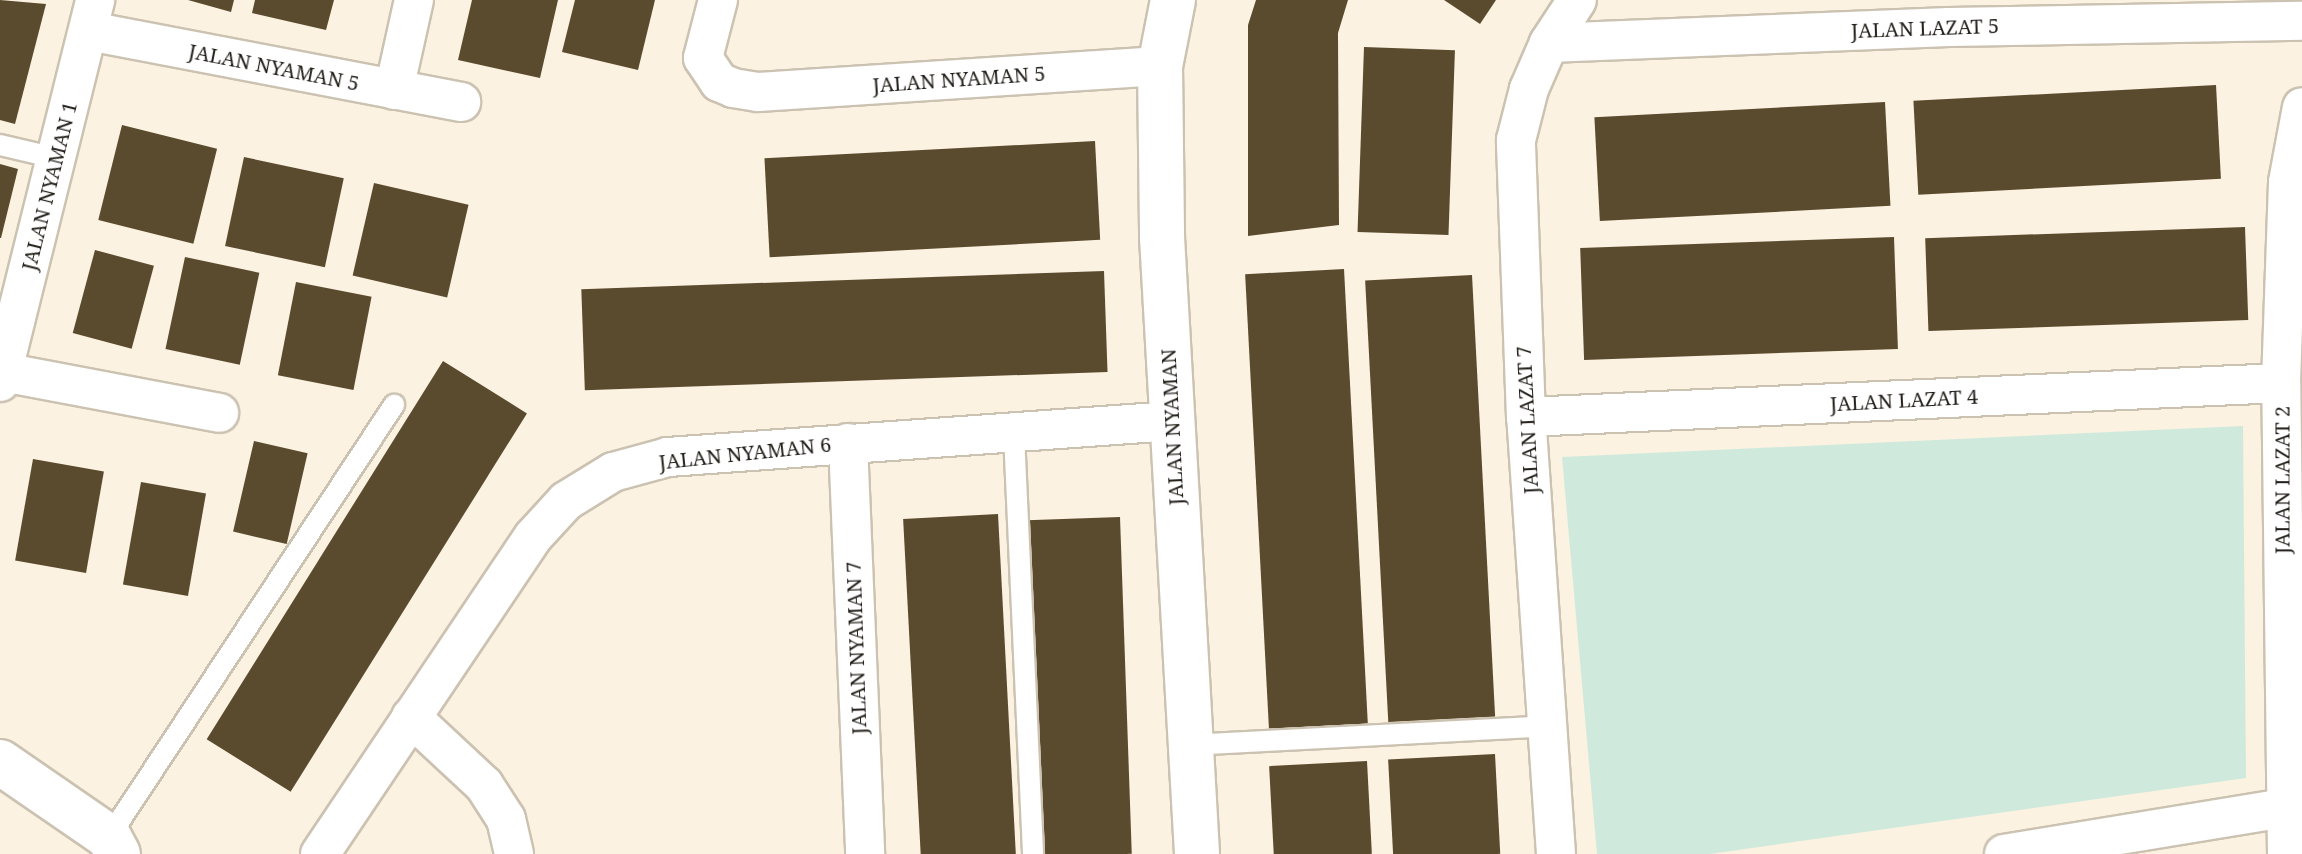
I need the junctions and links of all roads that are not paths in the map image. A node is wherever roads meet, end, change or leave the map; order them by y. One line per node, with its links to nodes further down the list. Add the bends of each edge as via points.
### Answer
1 (414, 0): 10 (street)
2 (718, 0): 9 (street, JALAN NYAMAN 5, via 703,58 708,70 719,82 758,92)
3 (1173, 0): 9 (street, JALAN NYAMAN)
4 (1577, 0): 8 (street, JALAN LAZAT 7)
5 (1959, 13): 7 (street, JALAN LAZAT 5); 8 (street, JALAN LAZAT 5)
6 (92, 16): 10 (street, JALAN NYAMAN 5); 14 (street, JALAN NYAMAN 1)
7 (2302, 21)
8 (1549, 43): 19 (street, JALAN LAZAT 7, via 1529,89 1516,140)
9 (1160, 66): 20 (street, JALAN NYAMAN)
10 (394, 90): 11 (street, JALAN NYAMAN 5)
11 (461, 102)
12 (2302, 107): 16 (street, JALAN LAZAT 2, via 2288,182)
13 (0, 145): 14 (lane)
14 (56, 158): 15 (street, JALAN NYAMAN 1)
15 (1, 377): 18 (street, JALAN NYAMAN 1)
16 (2281, 383): 19 (street, JALAN LAZAT 4); 27 (street, JALAN LAZAT 2)
17 (394, 405): 28 (lane)
18 (219, 413)
19 (1526, 417): 24 (street, JALAN LAZAT 7)
20 (1172, 421): 21 (street, JALAN NYAMAN 6); 25 (street, JALAN NYAMAN)
21 (1014, 434): 22 (street, JALAN NYAMAN 6); 32 (lane)
22 (848, 443): 23 (street, JALAN NYAMAN 6, via 668,457 613,472 566,501 533,537); 31 (street, JALAN NYAMAN 7)
23 (411, 717): 29 (street, JALAN NYAMAN 6); 30 (street, via 484,785 506,819)
24 (1547, 726): 25 (lane); 34 (street, JALAN LAZAT 7)
25 (1189, 745): 33 (street, JALAN NYAMAN)
26 (0, 762): 28 (street)
27 (2285, 808): 35 (street); 36 (street, JALAN LAZAT 2)
28 (114, 846)
29 (320, 854)
30 (514, 854)
31 (865, 854)
32 (1033, 854)
33 (1197, 854)
34 (1556, 854)
35 (2004, 854)
36 (2287, 854)

